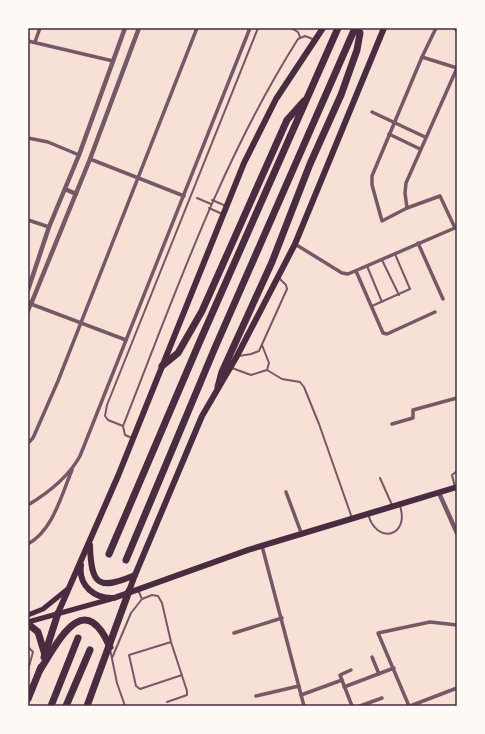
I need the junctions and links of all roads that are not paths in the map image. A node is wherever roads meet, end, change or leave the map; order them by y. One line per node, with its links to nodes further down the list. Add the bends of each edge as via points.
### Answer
1 (40, 28): 18 (street)
2 (125, 28): 20 (street)
3 (139, 28): 30 (street)
4 (197, 28): 31 (street)
5 (250, 28): 34 (street)
6 (258, 28): 70 (lane, via 107,405 105,416 108,420)
7 (291, 28): 15 (lane, via 298,32)
8 (323, 28): 17 (highway)
9 (355, 28): 67 (highway, via 360,33 357,50 341,95 310,164 272,262 222,372); 90 (highway, via 217,342)
10 (384, 28): 46 (highway)
11 (436, 28): 19 (street)
12 (455, 28): 14 (street)
13 (337, 29): 22 (highway)
14 (457, 31)
15 (300, 37): 17 (lane, via 305,36); 36 (lane, via 272,79)
16 (28, 41): 18 (street)
17 (317, 41): 38 (highway, via 273,105)
18 (35, 42): 20 (street)
19 (422, 57): 21 (street); 24 (street)
20 (113, 61): 29 (street)
21 (457, 68): 26 (street)
22 (306, 99): 64 (highway, via 287,120 202,311 178,352); 89 (highway)
23 (372, 112): 24 (street)
24 (394, 121): 25 (street); 26 (street)
25 (389, 134): 28 (street); 40 (street, via 372,176 372,185 382,221)
26 (425, 137): 28 (street)
27 (28, 138): 29 (street, via 48,142)
28 (420, 149): 40 (street, via 406,183)
29 (79, 155): 32 (street)
30 (90, 159): 31 (street); 33 (street)
31 (137, 178): 34 (street); 60 (street)
32 (65, 189): 33 (street); 43 (street)
33 (76, 194): 56 (street)
34 (184, 196): 61 (street)
35 (197, 198): 37 (lane)
36 (212, 200): 37 (lane); 38 (lane)
37 (211, 204): 39 (lane)
38 (226, 206): 41 (highway)
39 (209, 208): 41 (lane); 70 (lane)
40 (407, 208): 44 (street, via 441,196)
41 (223, 214): 64 (highway)
42 (28, 220): 43 (street)
43 (49, 227): 52 (street)
44 (456, 227): 45 (street)
45 (418, 243): 47 (street); 54 (street)
46 (295, 244): 50 (street, via 342,273 348,274); 51 (highway)
47 (395, 253): 48 (street); 53 (lane, via 410,286)
48 (382, 259): 49 (street); 53 (lane)
49 (367, 266): 50 (street); 55 (lane)
50 (356, 270): 57 (street)
51 (279, 278): 62 (lane, via 287,289); 63 (highway)
52 (28, 290)
53 (399, 295): 55 (lane)
54 (443, 299)
55 (382, 302): 57 (lane)
56 (29, 303): 58 (street); 60 (street)
57 (372, 306): 59 (street, via 383,333 387,334)
58 (28, 312)
59 (435, 312)
60 (80, 322): 61 (street); 72 (street, via 58,381 33,438)
61 (126, 340): 73 (street)
62 (262, 345): 63 (lane, via 257,352); 66 (lane, via 269,364)
63 (237, 356): 65 (highway)
64 (162, 366): 71 (highway)
65 (231, 367): 66 (lane, via 251,375); 67 (highway)
66 (268, 371): 83 (lane, via 278,378 296,381 304,387)
67 (218, 387): 92 (highway, via 202,416)
68 (457, 398): 69 (street, via 413,410 413,418)
69 (392, 424)
70 (123, 426): 71 (lane, via 125,435)
71 (133, 439): 86 (highway)
72 (28, 443)
73 (73, 468): 80 (street); 87 (street, via 48,526 38,538)
74 (457, 471): 76 (lane, via 452,475)
75 (380, 478): 81 (lane)
76 (456, 488): 78 (highway)
77 (286, 492): 85 (street)
78 (439, 493): 79 (highway); 84 (street)
79 (399, 504): 81 (highway); 82 (lane, via 403,520 398,529 388,534 378,532 371,524)
80 (28, 505)
81 (393, 507): 82 (highway)
82 (368, 514): 83 (highway)
83 (352, 519): 85 (highway)
84 (457, 533)
85 (302, 534): 88 (highway)
86 (90, 543): 91 (highway); 92 (highway, via 91,568 95,578 111,584)
87 (28, 544)
88 (262, 546): 94 (highway); 100 (street)
89 (109, 554)
90 (126, 560)
91 (81, 562): 93 (highway); 96 (highway, via 81,574 86,586 95,595)
92 (135, 575): 95 (highway)
93 (69, 588): 98 (highway); 99 (main road, via 43,609)
94 (137, 589): 95 (highway); 97 (lane)
95 (129, 591): 96 (highway); 106 (highway)
96 (114, 598): 98 (main road)
97 (142, 599): 105 (lane, via 152,595 158,596 162,602); 111 (lane, via 130,612)
98 (58, 613): 101 (main road); 109 (highway)
99 (28, 615)
100 (282, 618): 103 (street); 119 (street)
101 (28, 623): 109 (highway, via 38,632)
102 (457, 625): 112 (street, via 424,623 378,633)
103 (234, 633)
104 (78, 638): 127 (highway)
105 (171, 642): 117 (lane); 117 (lane, via 129,655 136,686 140,689)
106 (110, 647): 111 (lane); 114 (highway, via 99,626 90,620 80,620 63,633); 129 (highway)
107 (28, 648): 113 (lane, via 33,652)
108 (90, 650): 128 (highway)
109 (45, 655): 114 (highway)
110 (372, 657): 116 (street)
111 (112, 658): 130 (lane)
112 (394, 668): 116 (street); 134 (street)
113 (28, 670)
114 (40, 670): 124 (highway)
115 (351, 670): 118 (street, via 340,675)
116 (379, 674): 120 (street)
117 (182, 675): 126 (lane, via 187,695)
118 (342, 680): 120 (street); 122 (street)
119 (300, 686): 122 (street); 123 (street)
120 (344, 687): 132 (street)
121 (457, 688): 134 (street)
122 (301, 695): 131 (street)
123 (256, 696)
124 (28, 698)
125 (382, 698): 133 (street)
126 (167, 702)
127 (51, 706)
128 (66, 706)
129 (87, 706)
130 (125, 706)
131 (304, 706)
132 (352, 706)
133 (360, 706)
134 (410, 706)

